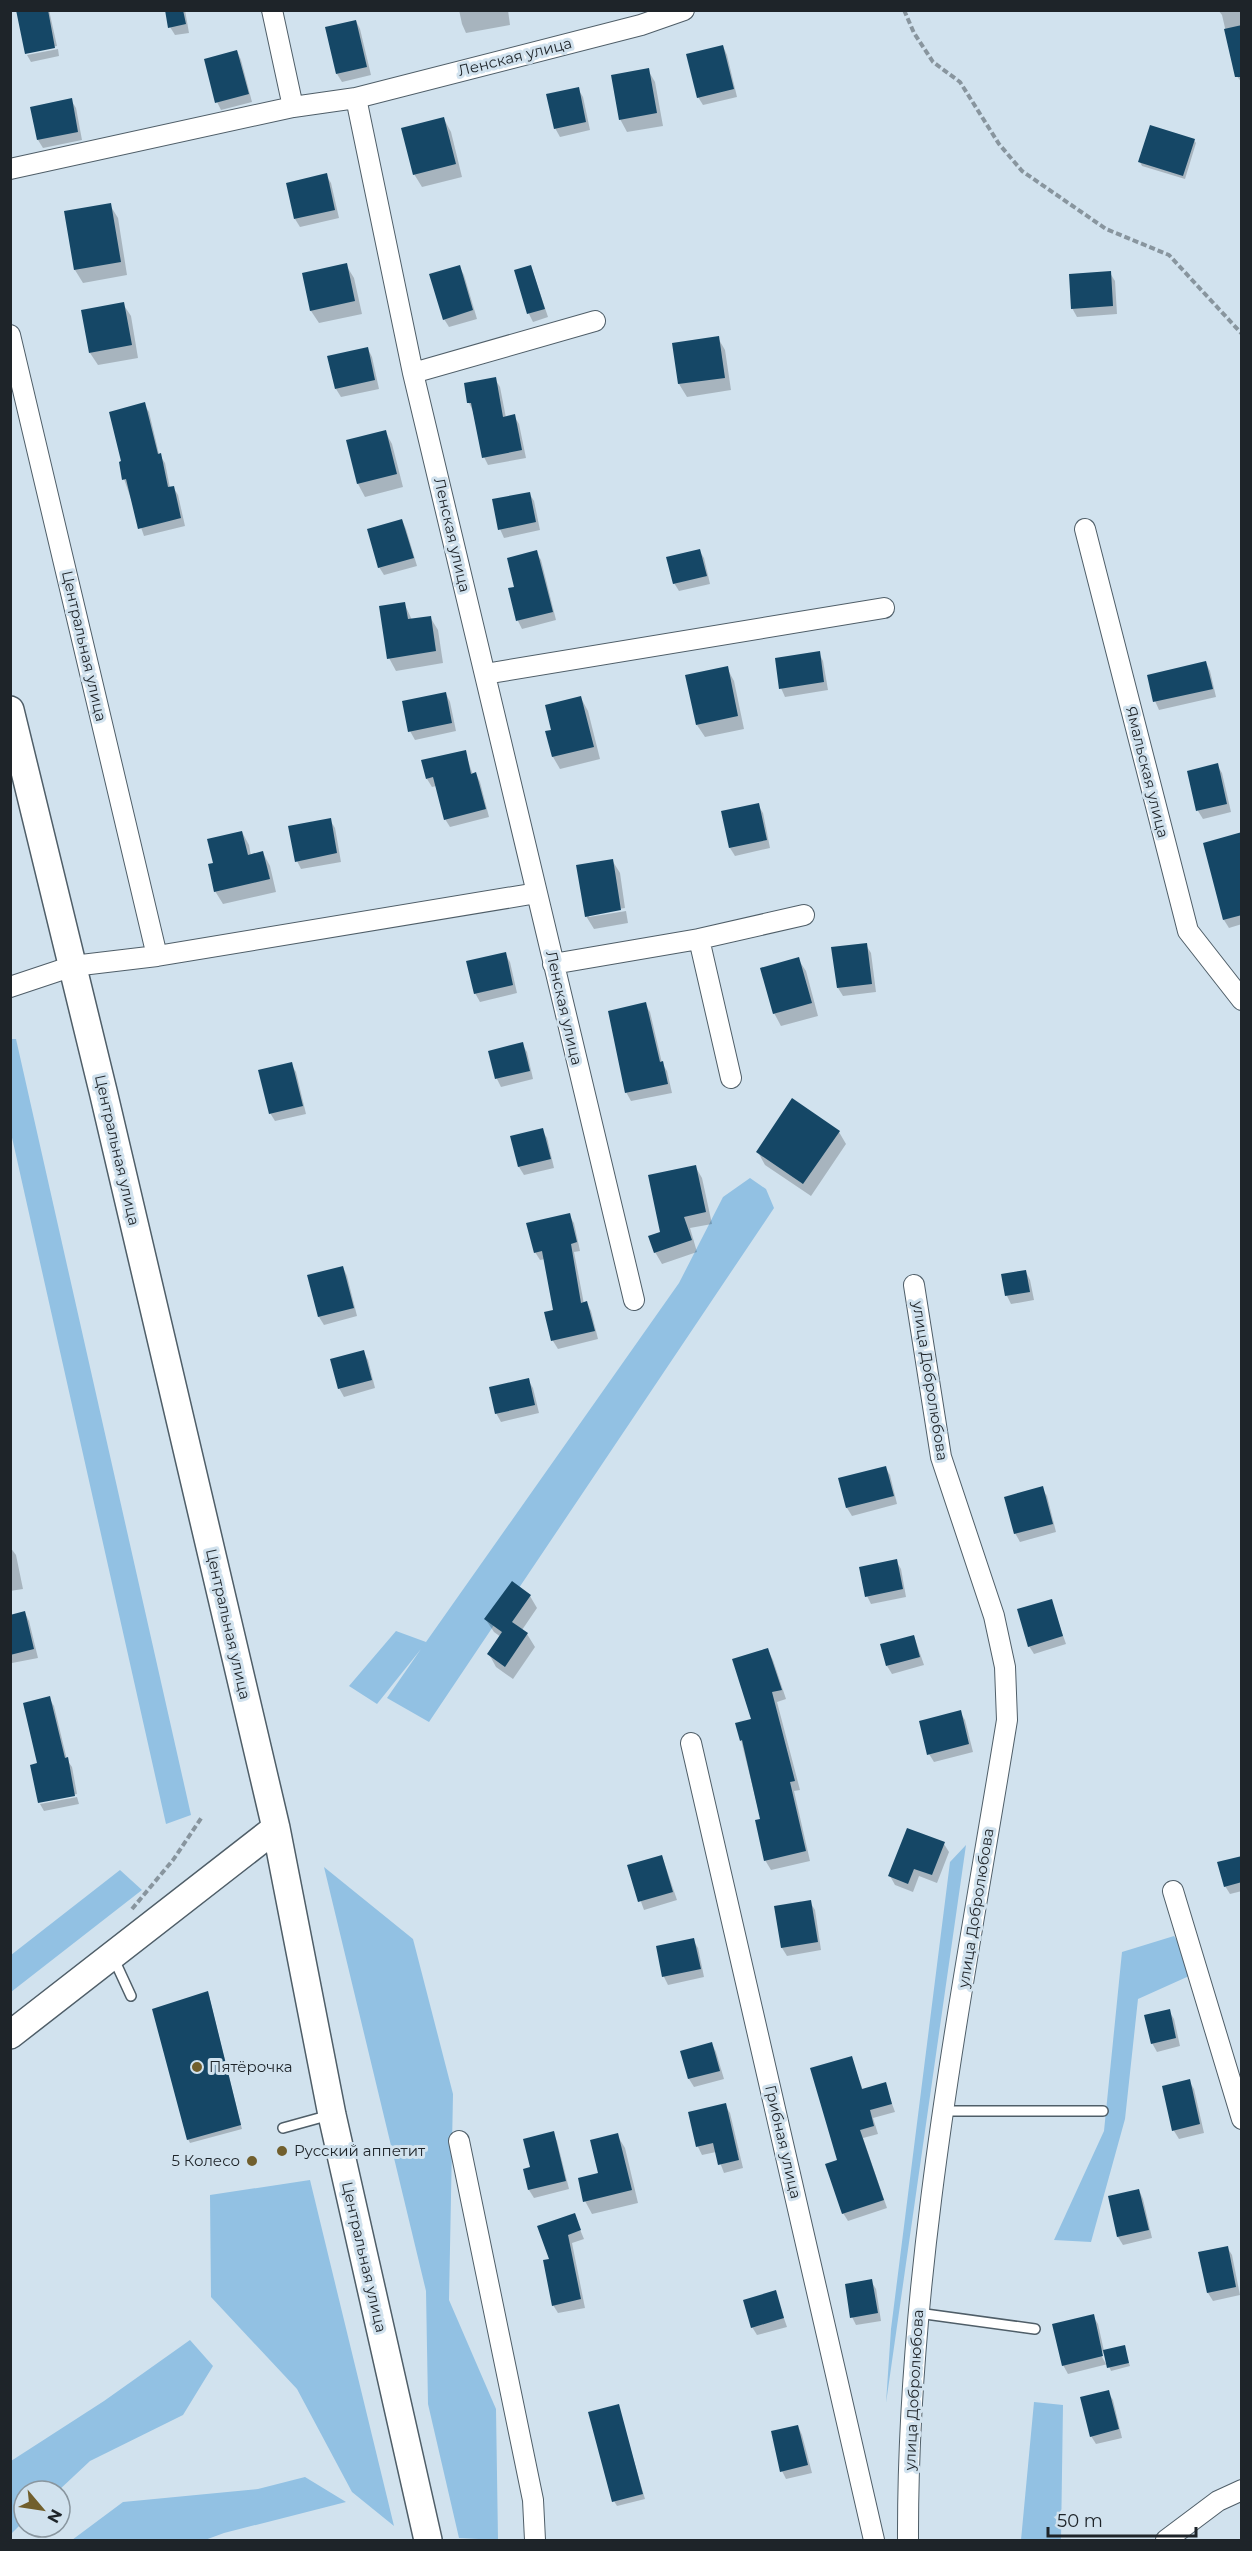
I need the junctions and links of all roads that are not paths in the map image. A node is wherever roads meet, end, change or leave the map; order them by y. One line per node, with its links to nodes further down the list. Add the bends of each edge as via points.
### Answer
1 (273, 10): 4 (street)
2 (684, 10): 3 (street, Ленская улица, via 641,25)
3 (356, 98): 4 (street); 8 (street, Ленская улица)
4 (293, 107): 5 (street)
5 (10, 169)
6 (595, 321): 8 (street)
7 (10, 335): 16 (street, Центральная улица)
8 (413, 373): 11 (street, Ленская улица)
9 (1085, 529): 20 (street, Ямальская улица, via 1188,931)
10 (884, 608): 11 (street)
11 (485, 674): 13 (street, Ленская улица)
12 (10, 710): 18 (main road, Центральная улица)
13 (537, 893): 16 (street); 17 (street, Ленская улица)
14 (804, 915): 15 (street)
15 (699, 939): 17 (street); 21 (street)
16 (158, 956): 18 (street)
17 (553, 964): 23 (street, Ленская улица)
18 (73, 966): 19 (street); 25 (main road, Центральная улица)
19 (10, 987)
20 (1242, 1000)
21 (731, 1078)
22 (914, 1285): 30 (street, улица Добролюбова, via 940,1457 994,1616 1005,1667 1008,1720)
23 (634, 1300)
24 (691, 1743): 41 (street, Грибная улица)
25 (276, 1828): 27 (main road); 32 (main road, Центральная улица)
26 (1173, 1891): 33 (street)
27 (113, 1957): 28 (lane); 29 (main road)
28 (131, 1996)
29 (14, 2036)
30 (943, 2111): 31 (lane); 36 (street, улица Добролюбова)
31 (1103, 2111)
32 (332, 2115): 34 (lane); 39 (main road, Центральная улица)
33 (1242, 2119)
34 (284, 2128)
35 (459, 2141): 40 (street, via 533,2500)
36 (918, 2313): 37 (lane); 42 (street, улица Добролюбова)
37 (1035, 2329)
38 (1242, 2490): 43 (street, via 1218,2501)
39 (428, 2541)
40 (535, 2541)
41 (874, 2541)
42 (908, 2541)
43 (1166, 2541)

